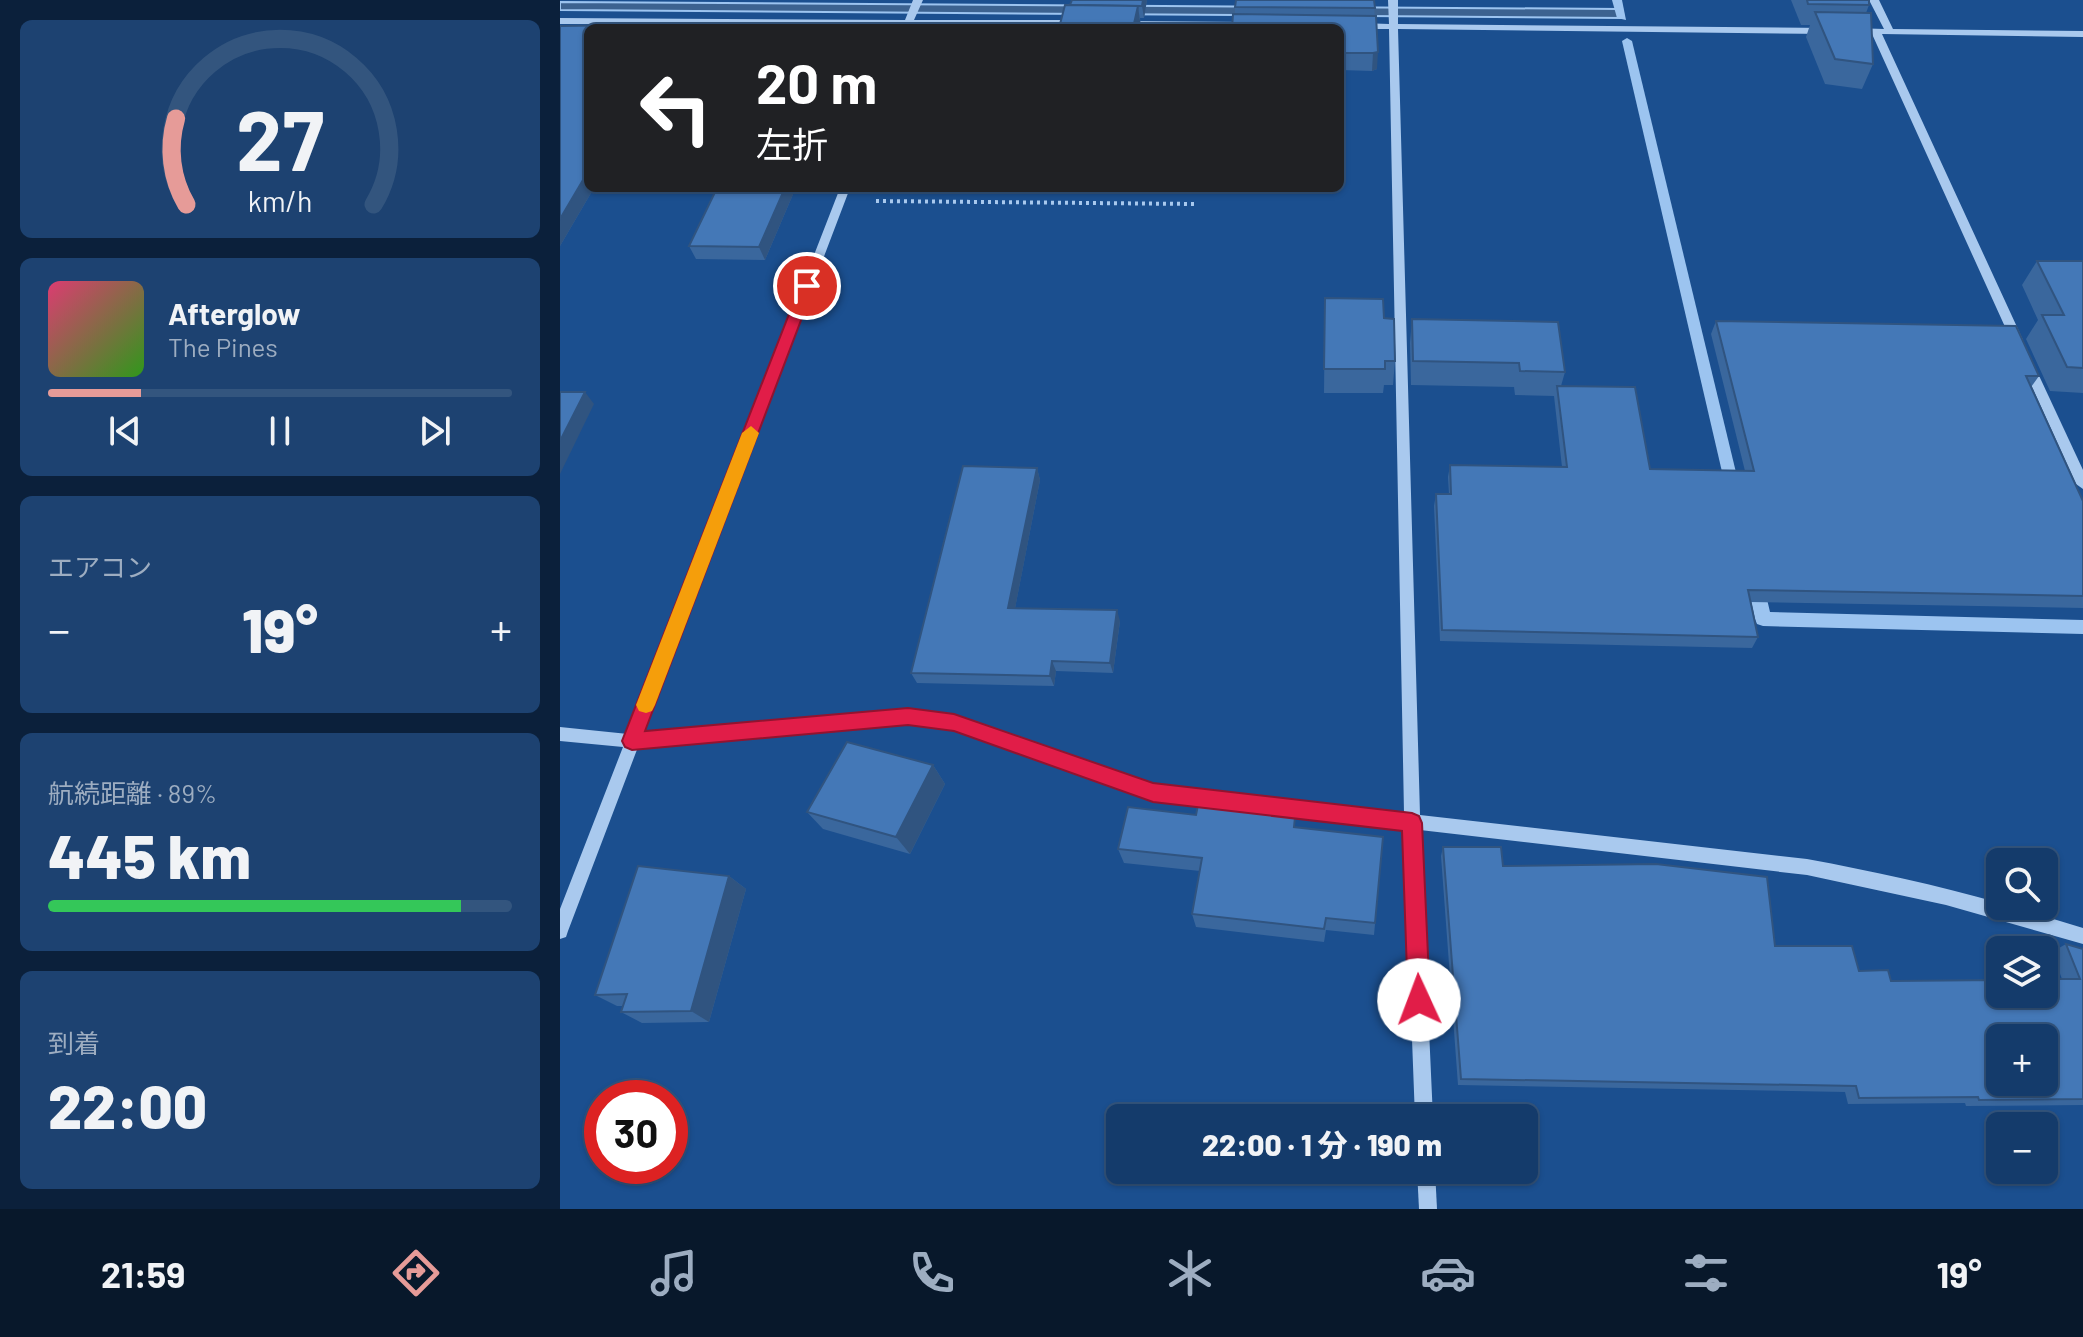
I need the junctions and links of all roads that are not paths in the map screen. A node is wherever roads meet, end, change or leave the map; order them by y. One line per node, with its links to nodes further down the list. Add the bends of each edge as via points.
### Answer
1 (918, 0): 5 (street)
2 (1874, 0): 9 (street)
3 (1394, 12): 7 (street); 8 (street); 15 (street)
4 (560, 21): 5 (street)
5 (909, 21): 6 (street)
6 (1096, 23)
7 (1347, 26)
8 (1876, 32): 9 (street); 12 (street)
9 (1890, 32): 10 (street)
10 (2083, 34)
11 (842, 194): 14 (street)
12 (2083, 484)
13 (560, 734): 14 (street)
14 (632, 741): 15 (street, via 908,717 954,723 1153,792); 16 (street)
15 (1412, 823): 17 (street, via 1807,867 1921,889); 18 (street)
16 (560, 931)
17 (2083, 936)
18 (1423, 1104)
19 (1427, 1184): 20 (street)
20 (1428, 1209)

